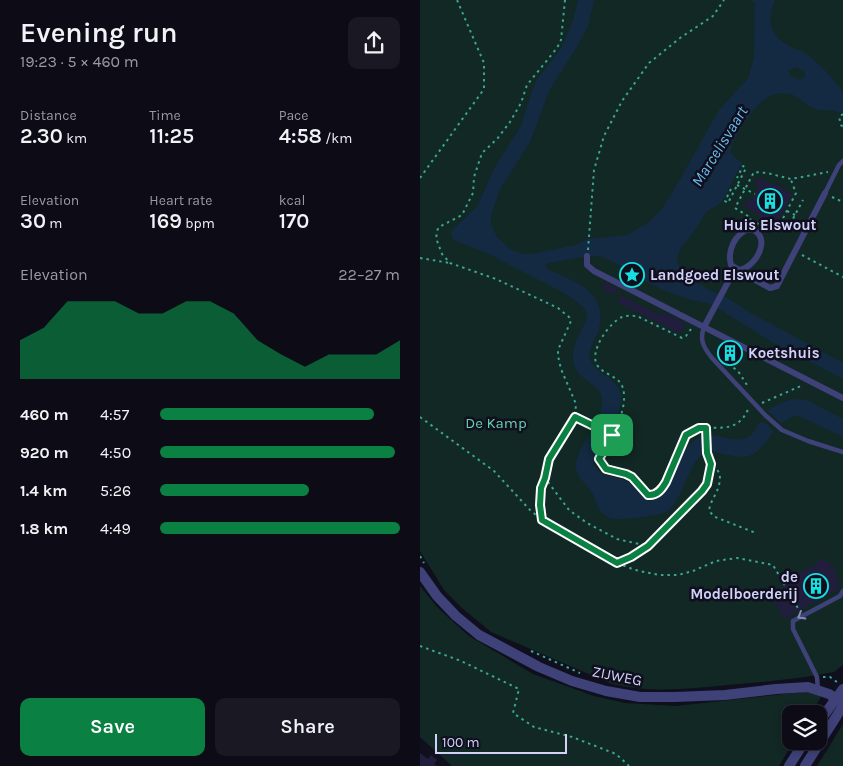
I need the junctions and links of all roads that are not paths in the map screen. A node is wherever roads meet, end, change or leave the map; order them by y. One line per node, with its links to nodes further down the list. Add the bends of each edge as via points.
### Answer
1 (843, 160): 2 (lane)
2 (825, 193): 4 (street, via 774,288)
3 (587, 256): 5 (street, via 586,263 590,268)
4 (739, 270): 4 (street, via 746,269 758,256 762,240 755,230 740,234 733,242 731,265); 5 (street)
5 (704, 328): 6 (street); 7 (lane, via 701,338 712,358 782,430)
6 (843, 398)
7 (843, 452)
8 (424, 570): 11 (street, ZIJWEG, via 437,596 478,635 539,667 606,692 675,698 808,687)
9 (843, 592): 11 (lane, one-way to 11, via 793,621 793,629 817,677)
10 (841, 686): 12 (street)
11 (818, 690): 12 (street, ZIJWEG)
12 (840, 702): 13 (street); 16 (street)
13 (827, 714)
14 (799, 750): 15 (street)
15 (788, 766)
16 (805, 766)

